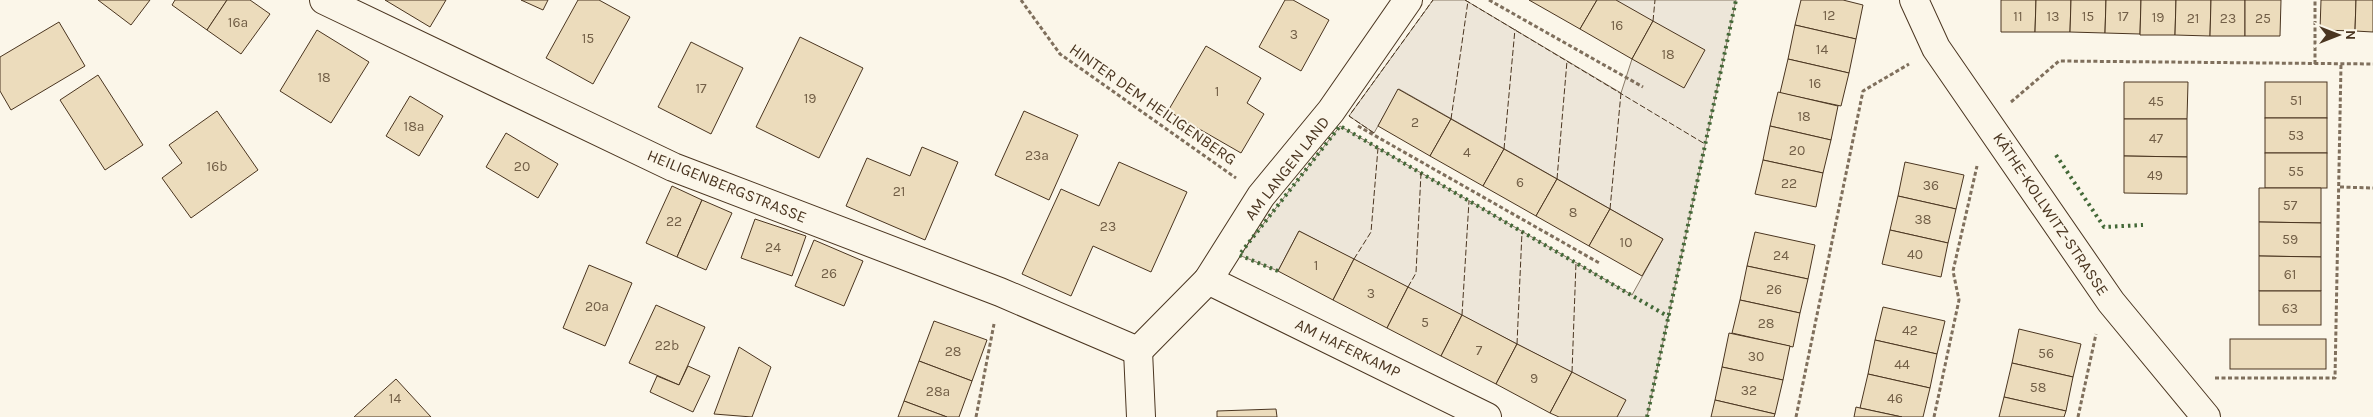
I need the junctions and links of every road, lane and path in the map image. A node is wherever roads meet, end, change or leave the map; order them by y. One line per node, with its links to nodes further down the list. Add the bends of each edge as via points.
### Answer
1 (324, 0): 20 (street, HEILIGENBERGSTRASSE, via 673,167)
2 (1021, 0): 17 (path, HINTER DEM HEILIGENBERG, via 1060,54)
3 (1408, 0): 12 (street, AM LANGEN LAND)
4 (1489, 0): 11 (path)
5 (1914, 0): 7 (street, KÄTHE-KOLLWITZ-STRASSE)
6 (2315, 0): 8 (path)
7 (1936, 48): 13 (street, KÄTHE-KOLLWITZ-STRASSE); 27 (path, via 1864,91)
8 (2314, 64): 9 (path); 13 (path, via 2059,61)
9 (2341, 64): 10 (path); 15 (path)
10 (2373, 64)
11 (1643, 86)
12 (1331, 111): 17 (street, AM LANGEN LAND); 18 (path)
13 (1988, 122): 14 (street, KÄTHE-KOLLWITZ-STRASSE)
14 (2004, 145): 21 (street, KÄTHE-KOLLWITZ-STRASSE); 28 (path, via 1978,160 1953,271 1959,300)
15 (2340, 187): 16 (path); 23 (path, via 2335,378)
16 (2373, 188)
17 (1261, 196): 19 (street, AM LANGEN LAND)
18 (1601, 264)
19 (1208, 280): 22 (street, AM LANGEN LAND); 26 (street, AM HAFERKAMP)
20 (1000, 292): 22 (street, HEILIGENBERGSTRASSE); 24 (path)
21 (2111, 302): 23 (street, KÄTHE-KOLLWITZ-STRASSE); 29 (path, via 2098,325)
22 (1138, 351): 25 (street)
23 (2174, 378): 30 (street, KÄTHE-KOLLWITZ-STRASSE)
24 (976, 417)
25 (1141, 417)
26 (1487, 417)
27 (1796, 417)
28 (1934, 417)
29 (2078, 417)
30 (2206, 417)

